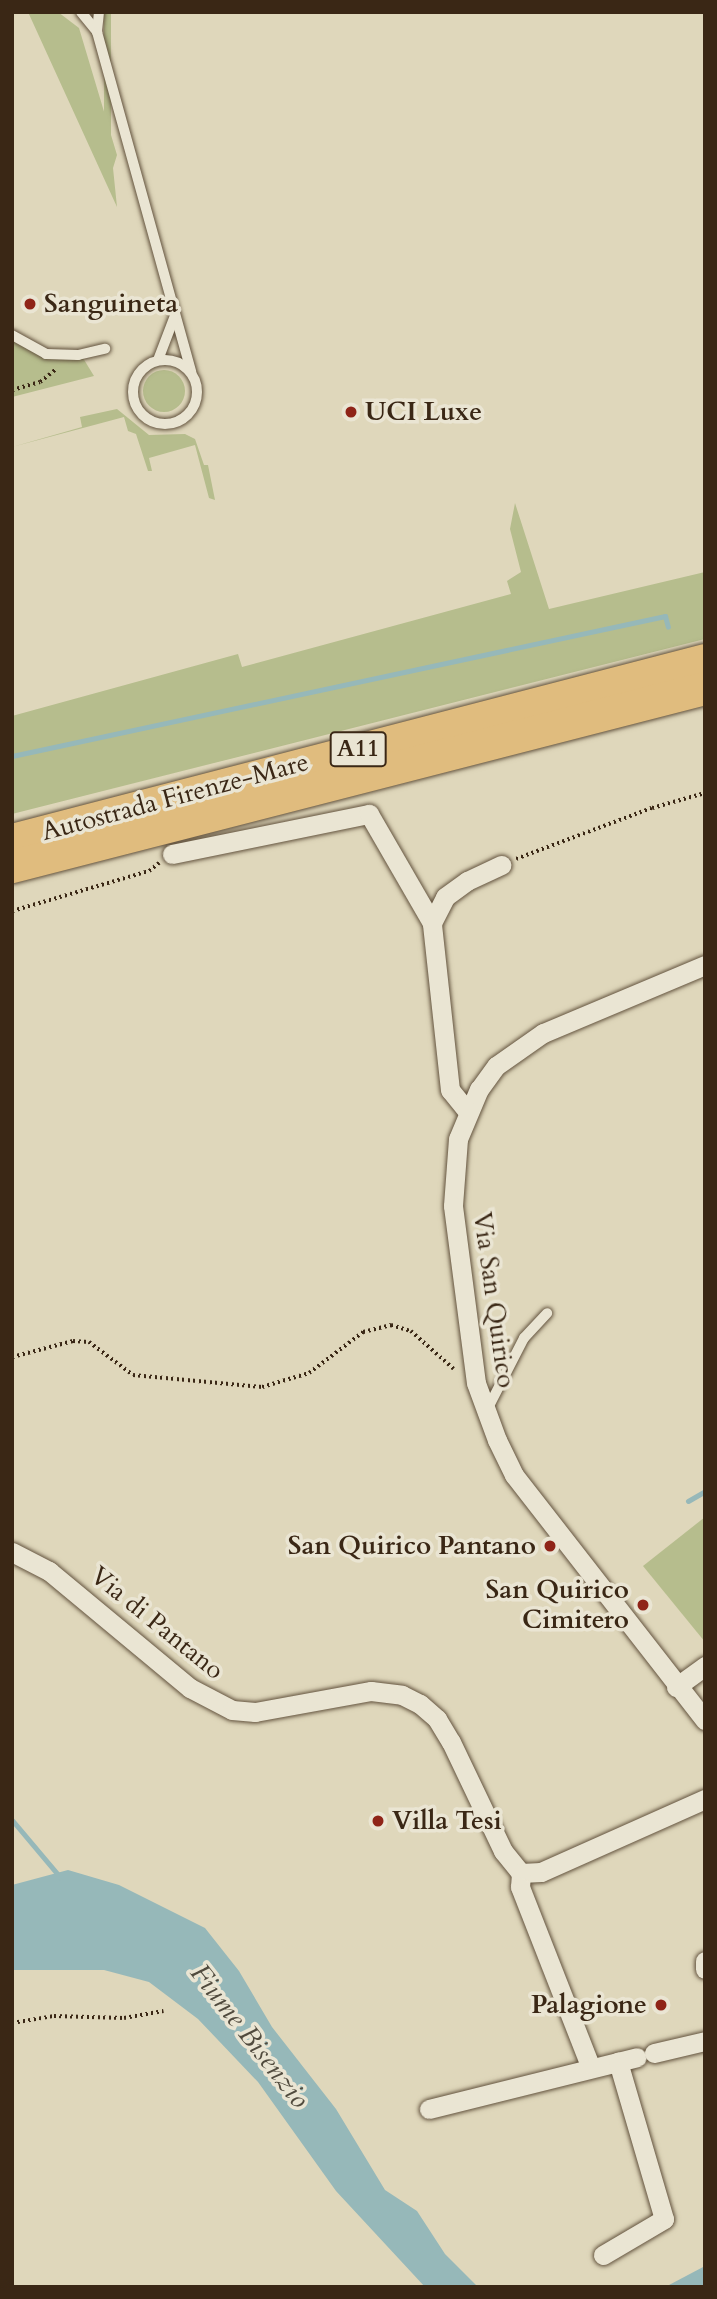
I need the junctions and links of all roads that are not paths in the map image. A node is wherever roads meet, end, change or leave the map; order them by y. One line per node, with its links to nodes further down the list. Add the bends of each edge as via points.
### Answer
1 (81, 12): 3 (lane)
2 (99, 12): 3 (lane)
3 (97, 32): 4 (lane)
4 (174, 318): 7 (lane); 8 (lane)
5 (12, 335): 6 (lane, via 46,354)
6 (105, 349)
7 (158, 360): 8 (lane, via 176,362); 8 (lane, via 141,371 133,389 137,409 152,422 171,424 188,415 198,390)
8 (191, 372)
9 (705, 660): 11 (highway, Autostrada Firenze-Mare / A11)
10 (705, 688): 14 (highway, Autostrada Firenze-Mare / A11)
11 (12, 840)
12 (172, 854): 15 (street, via 369,814)
13 (502, 865): 15 (street, via 445,897)
14 (12, 866)
15 (432, 923): 17 (street, via 450,1090)
16 (705, 965): 17 (street, Via San Quirico, via 543,1032 514,1050 479,1089)
17 (468, 1112): 19 (street, Via San Quirico, via 458,1139 453,1206 476,1383)
18 (547, 1313): 19 (lane, via 524,1338 496,1386)
19 (486, 1415): 22 (street, Via San Quirico, via 514,1475)
20 (12, 1552): 25 (street, Via di Pantano, via 49,1571 190,1688 232,1710 255,1712 371,1691 402,1695 420,1704 437,1719 451,1742 503,1851)
21 (705, 1666): 22 (street)
22 (676, 1688): 23 (street, Via San Quirico)
23 (705, 1720)
24 (705, 1799): 25 (street, via 541,1872)
25 (522, 1873): 30 (street, via 520,1886)
26 (705, 1961): 27 (street)
27 (705, 1969)
28 (705, 2041): 29 (street)
29 (636, 2057): 30 (street); 32 (street, via 664,2220)
30 (591, 2068): 31 (street)
31 (429, 2109)
32 (603, 2255)

